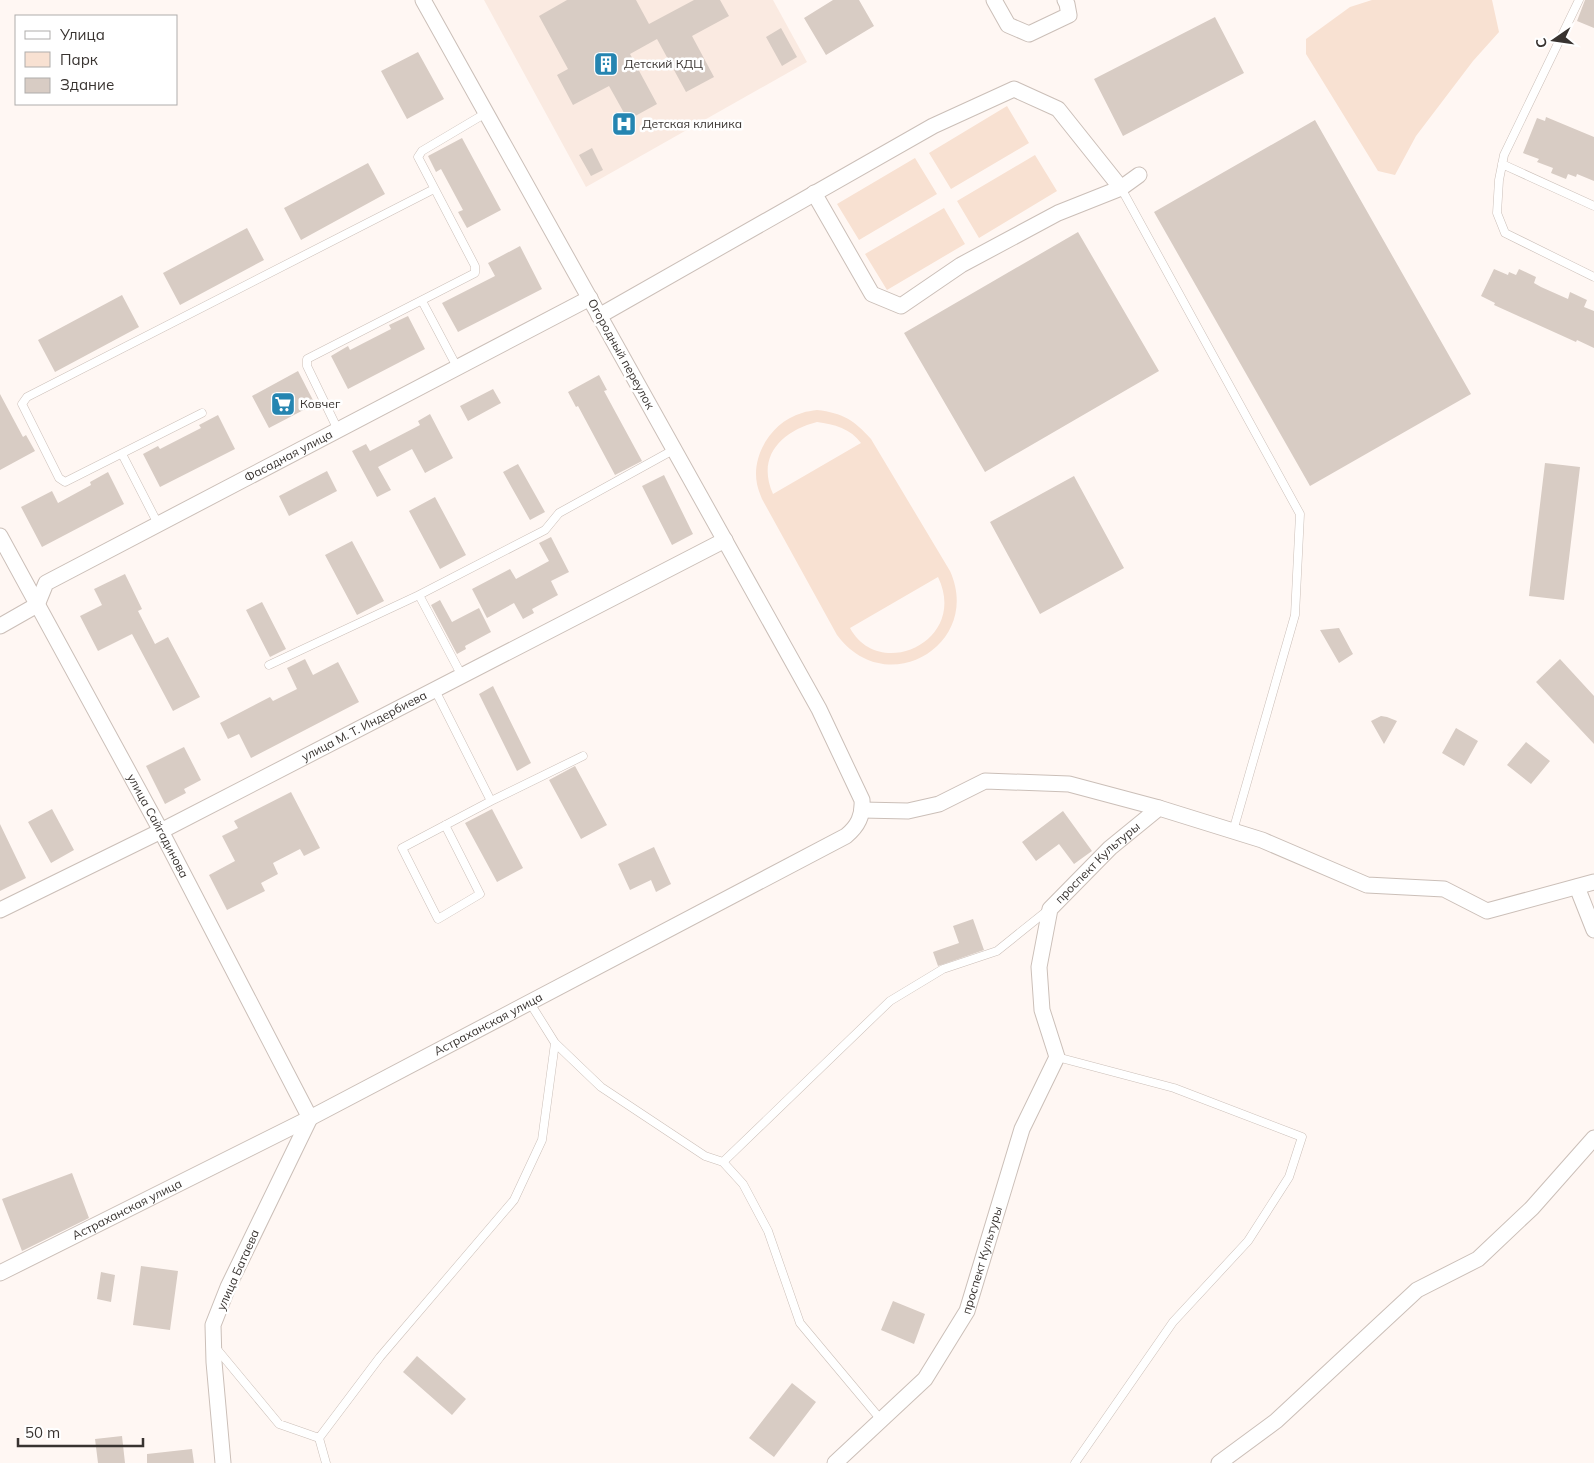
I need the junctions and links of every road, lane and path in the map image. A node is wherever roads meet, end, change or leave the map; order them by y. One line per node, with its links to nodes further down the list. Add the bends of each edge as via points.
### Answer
1 (422, 0): 5 (street, Огородный переулок)
2 (994, 0): 3 (street, via 1008,25 1029,34 1069,15)
3 (1065, 0)
4 (1579, 0): 6 (lane)
5 (486, 113): 9 (lane, via 419,154 419,161); 13 (street, Огородный переулок)
6 (1502, 164): 11 (lane); 12 (lane, via 1497,214 1505,233)
7 (1139, 175): 8 (street)
8 (1121, 188): 10 (street, via 1058,109 1014,89 933,126); 10 (street, via 1058,213 961,265 901,306 872,294); 36 (lane, via 1300,514 1295,615)
9 (434, 189): 14 (lane, via 476,270 472,276); 20 (lane, via 24,400 23,408 61,481 69,481)
10 (814, 193): 15 (street)
11 (1594, 206)
12 (1594, 277)
13 (590, 298): 15 (street, Огородный переулок); 16 (street, Фасадная улица)
14 (422, 301): 16 (lane); 18 (lane, via 307,359 307,366)
15 (600, 316): 19 (street, Огородный переулок)
16 (457, 368): 18 (street, Фасадная улица)
17 (202, 413): 20 (lane)
18 (338, 430): 21 (street, Фасадная улица)
19 (675, 449): 23 (street, Огородный переулок); 24 (lane, via 560,513 545,530)
20 (122, 454): 21 (lane)
21 (158, 524): 25 (street, Фасадная улица, via 46,583)
22 (0, 536): 25 (street, улица Сайгадинова)
23 (725, 540): 28 (street, улица М. Т. Индербиева); 33 (street, Огородный переулок, via 819,709 862,800)
24 (419, 595): 27 (lane); 28 (lane)
25 (37, 605): 26 (street); 35 (street, улица Сайгадинова)
26 (0, 626)
27 (268, 665)
28 (462, 676): 29 (street, улица М. Т. Индербиева)
29 (435, 690): 31 (lane); 35 (street, улица М. Т. Индербиева)
30 (583, 756): 31 (lane)
31 (491, 800): 34 (lane)
32 (1159, 808): 33 (street, via 1069,784 985,781 939,804 908,811); 36 (street); 40 (street, проспект Культуры, via 1110,848)
33 (862, 810): 43 (street, Астраханская улица, via 854,829 846,836)
34 (445, 825): 34 (lane, via 402,848 438,919 480,894)
35 (161, 831): 41 (street, улица М. Т. Индербиева); 46 (street, улица Сайгадинова)
36 (1233, 831): 38 (street, via 1265,840 1367,886 1444,889 1487,911)
37 (1594, 882): 38 (street)
38 (1577, 887): 39 (street); 42 (street)
39 (1594, 906)
40 (1050, 909): 45 (street, проспект Культуры, via 1039,967 1042,1010); 48 (lane, via 997,951 943,969 890,1001)
41 (0, 910)
42 (1594, 930)
43 (530, 1003): 44 (lane); 46 (street, Астраханская улица)
44 (555, 1043): 48 (lane, via 601,1087 705,1156); 52 (lane, via 542,1140 514,1200 380,1358)
45 (1057, 1058): 51 (street, проспект Культуры, via 1022,1129 968,1312 925,1379); 56 (lane, via 1174,1088 1302,1138 1289,1177 1248,1241 1173,1322)
46 (310, 1118): 49 (street, Астраханская улица); 50 (street, улица Батаева, via 228,1287 213,1325)
47 (1594, 1138): 57 (street, via 1532,1208 1478,1260 1417,1290 1276,1421)
48 (723, 1162): 51 (lane, via 743,1184 768,1231 800,1323)
49 (0, 1273)
50 (213, 1344): 52 (lane, via 279,1424); 53 (street, улица Батаева)
51 (882, 1421): 55 (street, проспект Культуры)
52 (319, 1438): 54 (lane)
53 (223, 1463)
54 (326, 1463)
55 (835, 1463)
56 (1075, 1463)
57 (1219, 1463)

